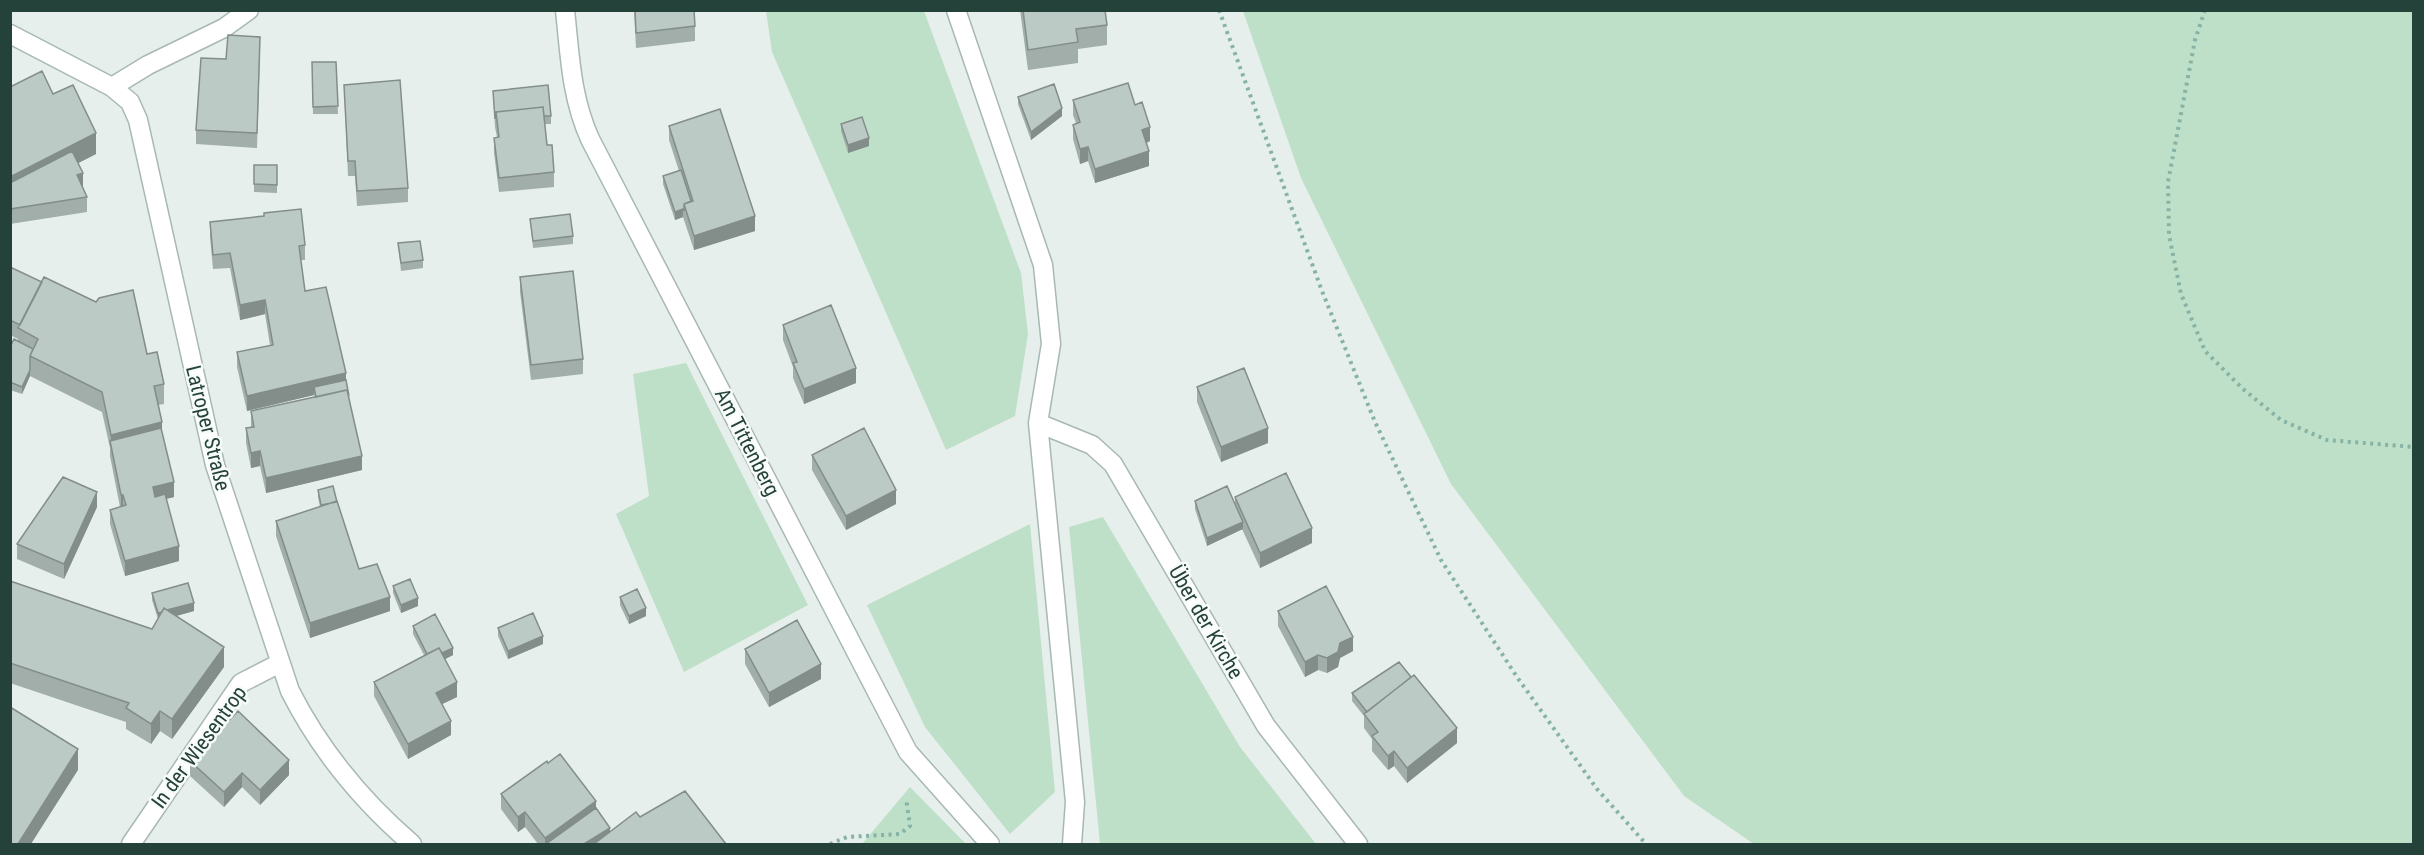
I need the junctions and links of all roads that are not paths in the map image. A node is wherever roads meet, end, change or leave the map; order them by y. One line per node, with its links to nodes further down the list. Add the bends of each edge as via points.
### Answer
1 (254, 10): 4 (street)
2 (565, 10): 11 (street, Am Tittenberg, via 574,93 590,139 908,752)
3 (956, 10): 7 (street, via 1043,265 1051,344)
4 (249, 11): 6 (street)
5 (10, 34): 6 (street, Latroper Straße)
6 (112, 87): 8 (street, Latroper Straße, via 130,102 138,120 215,465)
7 (1038, 423): 12 (street, via 1075,802); 13 (street, Über der Kirche, via 1092,445 1113,464 1266,726)
8 (280, 663): 9 (street, In der Wiesentrop, via 241,682); 10 (street, Latroper Straße, via 303,716 328,754 354,789)
9 (131, 844)
10 (412, 844)
11 (990, 844)
12 (1072, 844)
13 (1358, 844)

